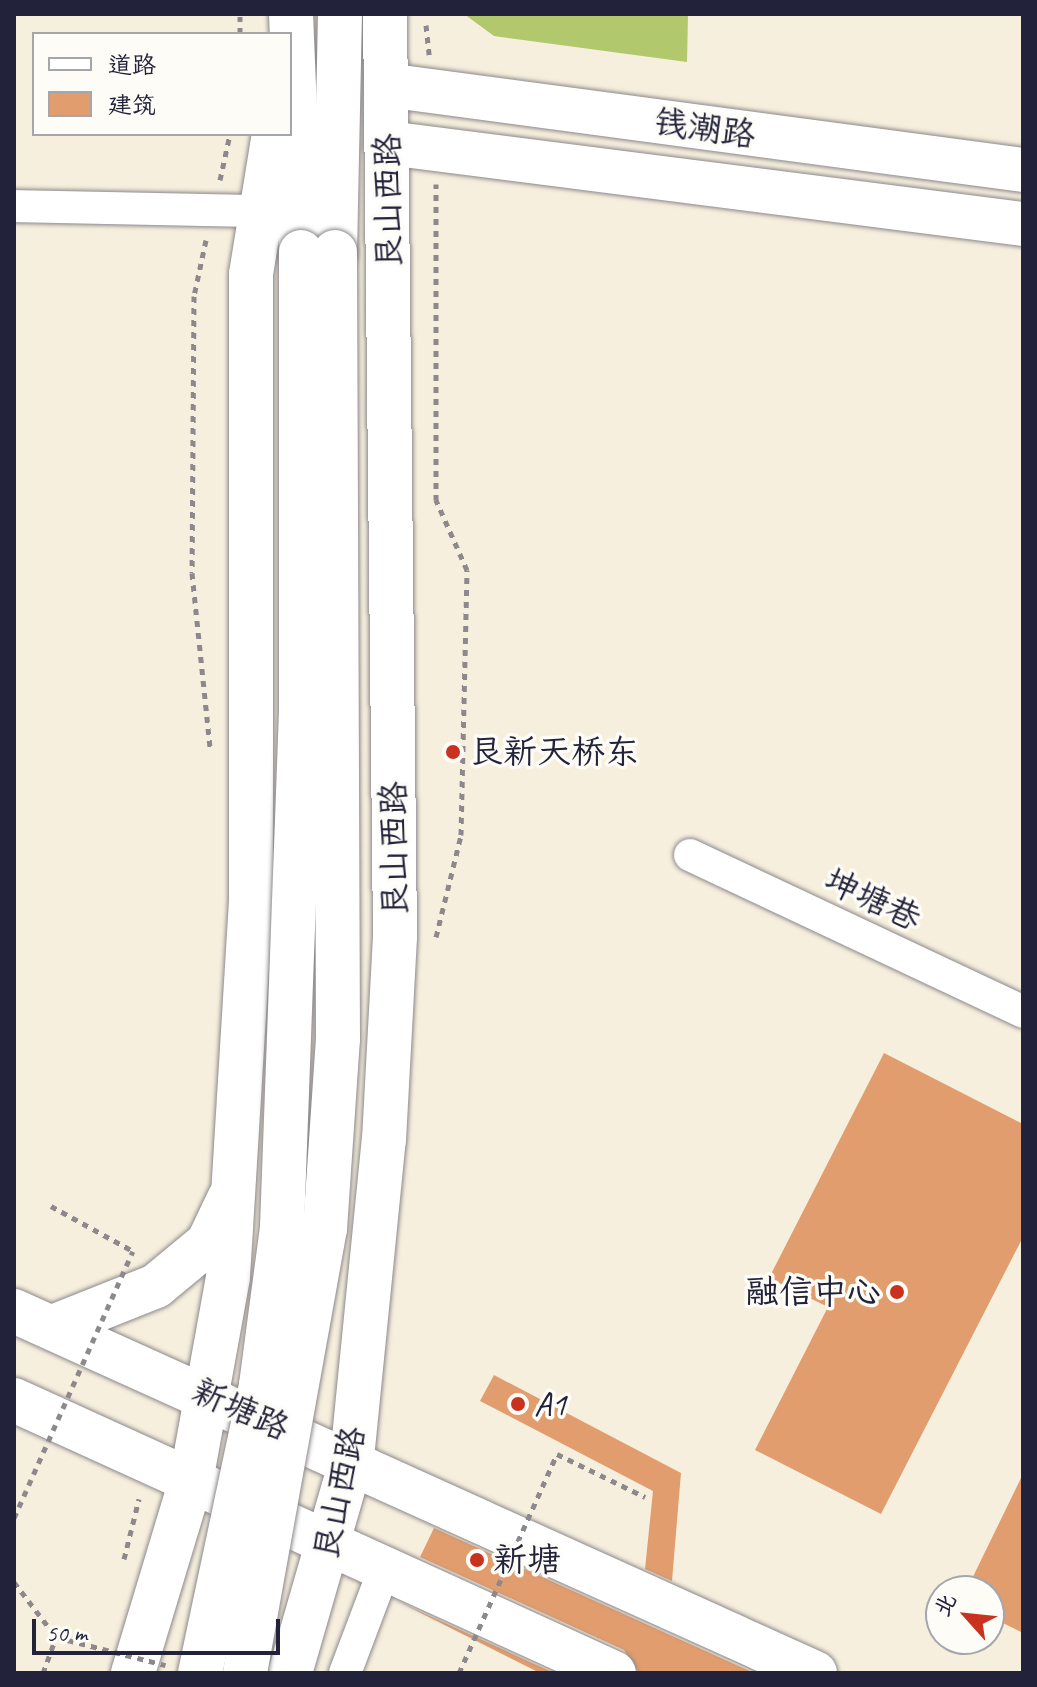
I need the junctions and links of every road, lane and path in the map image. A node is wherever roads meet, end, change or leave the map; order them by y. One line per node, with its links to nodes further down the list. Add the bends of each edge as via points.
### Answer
1 (340, 14): 13 (main road, 艮山西路)
2 (385, 14): 4 (main road, 艮山西路)
3 (292, 33): 13 (main road, 艮山西路)
4 (386, 85): 7 (main road, 艮山西路); 8 (main road, 钱潮路)
5 (230, 136): 10 (path)
6 (274, 136): 11 (main road)
7 (388, 143): 12 (main road, 钱潮路); 22 (main road, 艮山西路, via 395,936 384,1140)
8 (1023, 170)
9 (14, 206): 10 (street)
10 (213, 210): 11 (street); 14 (path, via 194,296 192,573)
11 (261, 211): 17 (main road, via 251,274 251,898)
12 (1023, 224)
13 (318, 252): 33 (main road, 艮山西路, bridge, via 282,1227 261,1385); 35 (main road, 艮山西路, bridge, via 338,1039 325,1229)
14 (211, 760)
15 (690, 855): 16 (street, 坤塘巷)
16 (1023, 1012)
17 (236, 1186): 19 (main road, via 208,1243 156,1286); 20 (main road)
18 (51, 1206): 26 (path, bridge, via 133,1251)
19 (33, 1319): 20 (main road, 新塘路)
20 (207, 1398): 22 (main road, 新塘路); 24 (main road)
21 (14, 1400): 23 (main road)
22 (352, 1458): 27 (main road, 艮山西路); 40 (main road, 新塘路)
23 (149, 1461): 24 (main road); 29 (path)
24 (191, 1481): 27 (main road); 32 (main road)
25 (645, 1497): 38 (path, bridge, via 557,1454)
26 (14, 1518)
27 (330, 1547): 28 (main road); 36 (main road, 艮山西路)
28 (385, 1567): 37 (street); 39 (main road)
29 (120, 1573)
30 (14, 1582): 31 (path, bridge)
31 (56, 1637): 33 (path, bridge); 34 (path)
32 (111, 1659)
33 (191, 1671)
34 (43, 1673)
35 (245, 1673)
36 (290, 1673)
37 (345, 1673)
38 (459, 1673)
39 (614, 1673)
40 (815, 1673)

